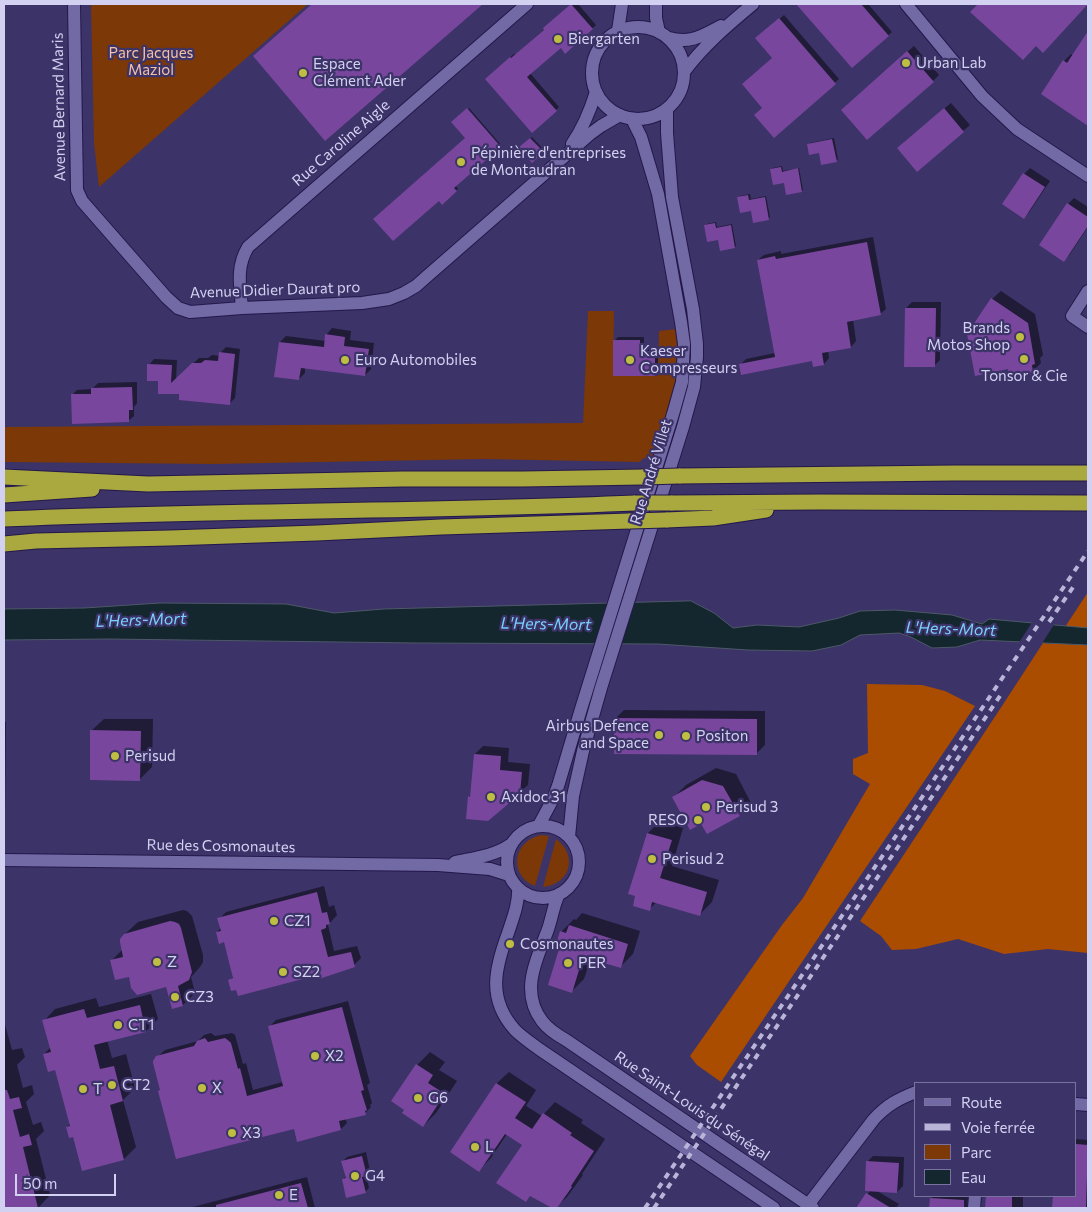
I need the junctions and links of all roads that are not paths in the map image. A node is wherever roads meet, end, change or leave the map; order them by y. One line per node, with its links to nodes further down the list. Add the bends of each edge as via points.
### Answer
1 (74, 4): 17 (street, Avenue Bernard Maris, via 77,190 82,201)
2 (527, 4): 18 (street, Rue Caroline Aigle, via 248,247 240,264)
3 (622, 4): 8 (street)
4 (656, 4): 9 (street, via 656,18)
5 (753, 4): 7 (street)
6 (906, 4): 15 (street, via 982,96 1017,129)
7 (734, 19): 9 (street, via 690,40); 10 (street)
8 (621, 30): 9 (street, via 642,27); 11 (street, via 609,37 597,52 592,72)
9 (664, 35): 10 (street, via 680,53)
10 (684, 72): 12 (street, via 680,92)
11 (596, 92): 13 (street, via 610,110); 14 (street, via 579,133)
12 (667, 109): 13 (street, via 650,118); 29 (street, Rue André Villet, via 672,197 696,330 694,387 583,751)
13 (626, 117): 14 (street, via 601,126); 28 (street, Rue André Villet, via 641,137 658,194 684,344 682,382 558,786)
14 (557, 164): 18 (street, Avenue Didier Daurat pro, via 404,293 362,303)
15 (1088, 176)
16 (1088, 292): 19 (street, via 1072,316)
17 (166, 297): 18 (street, Avenue Didier Daurat pro, via 178,308 190,312)
18 (242, 308)
19 (1088, 327)
20 (1088, 473): 22 (highway, bridge)
21 (4, 477): 22 (highway)
22 (148, 484): 23 (highway)
23 (4, 495)
24 (820, 502): 25 (highway); 26 (highway, bridge); 27 (highway, bridge, via 712,518)
25 (1088, 503)
26 (4, 519)
27 (4, 544)
28 (539, 826): 29 (street, via 556,828); 30 (street, via 522,832)
29 (569, 837): 35 (street, via 578,856 578,867 569,886)
30 (510, 845): 32 (street, Rue des Cosmonautes, via 489,856); 33 (street, via 507,855)
31 (4, 860): 32 (street, Rue des Cosmonautes)
32 (438, 865): 33 (street, Rue des Cosmonautes, via 490,869)
33 (509, 875): 34 (street)
34 (518, 888): 35 (street, via 536,898); 38 (street, via 515,913 496,970 496,994 506,1018 539,1049)
35 (559, 894): 37 (street, Rue Saint-Louis du Sénégal, via 531,980 532,1002 542,1022)
36 (914, 1093): 37 (street, via 882,1110)
37 (810, 1206)
38 (774, 1208)

